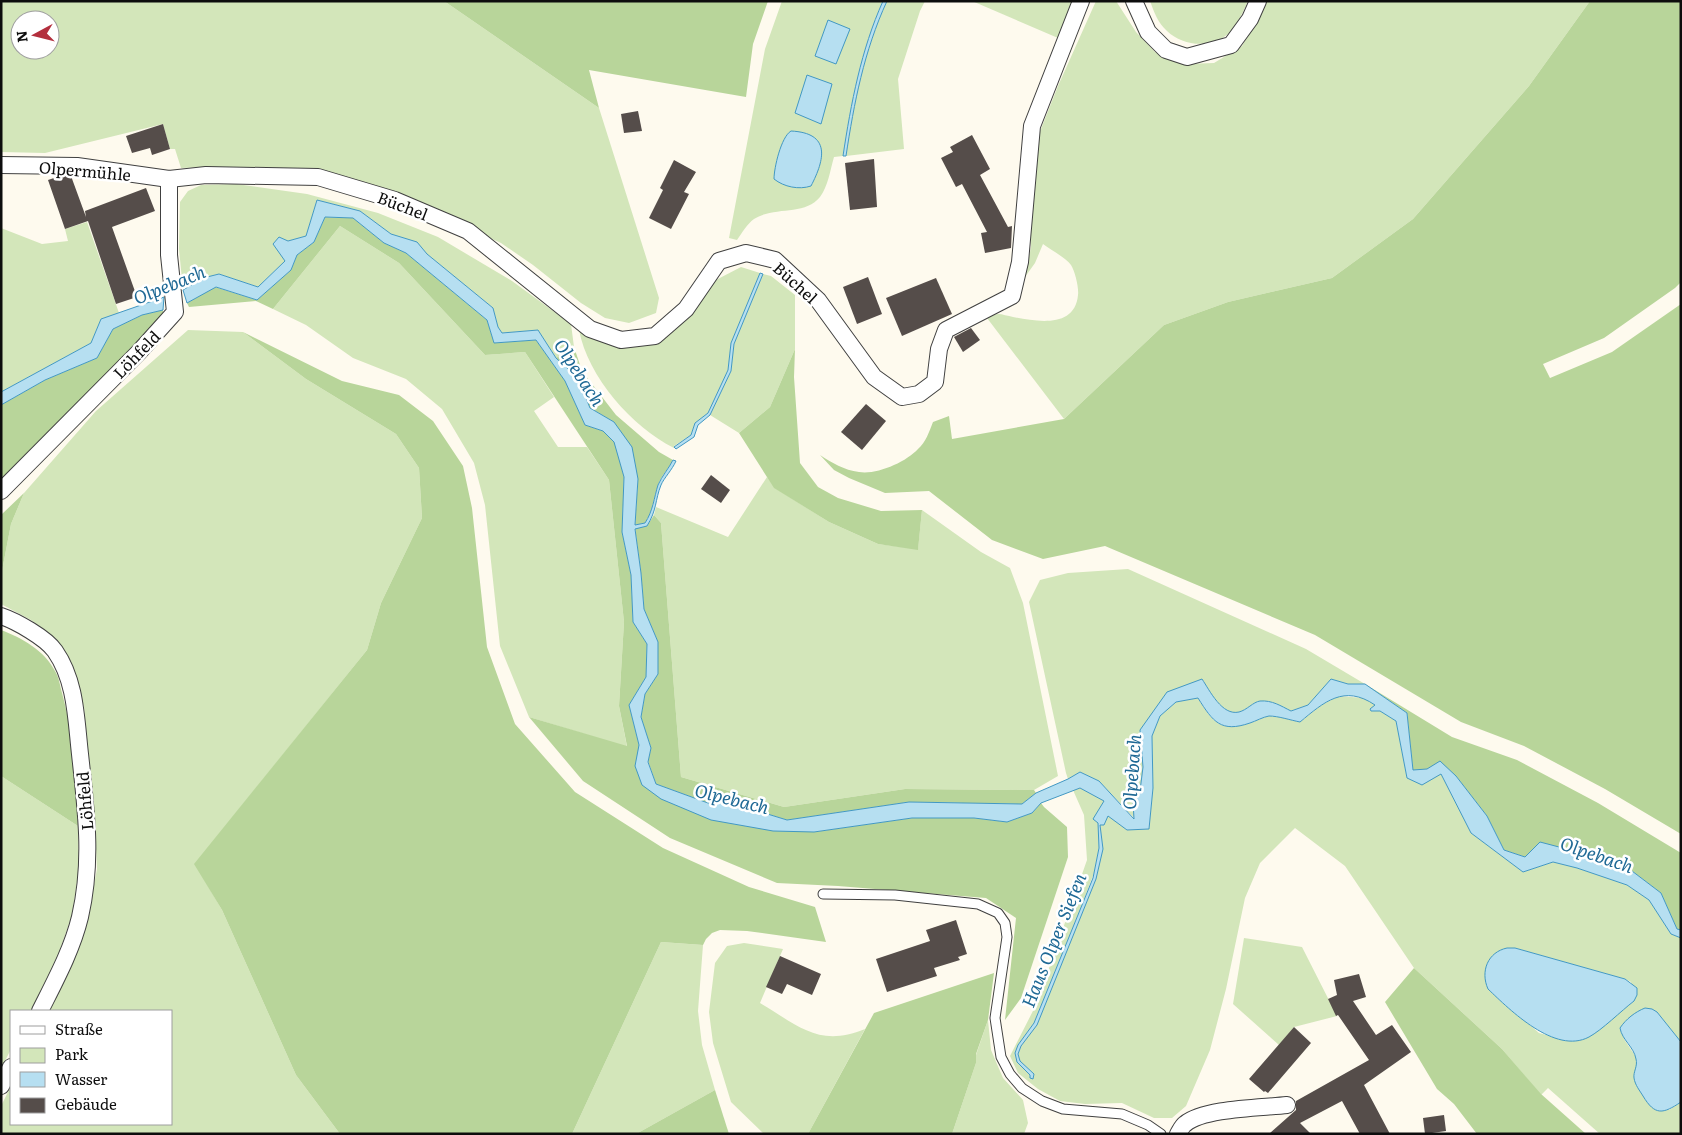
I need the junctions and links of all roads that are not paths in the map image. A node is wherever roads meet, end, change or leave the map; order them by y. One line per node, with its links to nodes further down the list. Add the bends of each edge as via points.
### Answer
1 (1081, 1): 5 (street, Büchel, via 1032,126 1020,262 1012,296 946,330 939,349 934,382 919,394 902,398 874,377 818,300 775,260 746,253 720,261 686,309 655,336 621,340 590,329 468,231 395,200 318,177 206,176)
2 (1134, 1): 3 (street, via 1148,32 1166,50 1187,58 1231,45 1250,19)
3 (1258, 1)
4 (1, 165): 5 (street, Olpermühle, via 77,166)
5 (169, 179): 6 (street, Löhfeld, via 169,255 176,312)
6 (1, 491)
7 (1, 616): 9 (street, Löhfeld, via 31,631 54,650 67,674 74,700 88,828 87,869 80,917 62,967)
8 (823, 894): 13 (lane, via 894,895 978,904 998,913 1005,923 1007,937 995,1018 1001,1056 1010,1074 1022,1088 1042,1101 1063,1109 1122,1114 1148,1124)
9 (40, 1010)
10 (10, 1069): 11 (street)
11 (1, 1086)
12 (1287, 1105): 14 (street, via 1218,1111 1184,1124)
13 (1161, 1134)
14 (1178, 1134)

